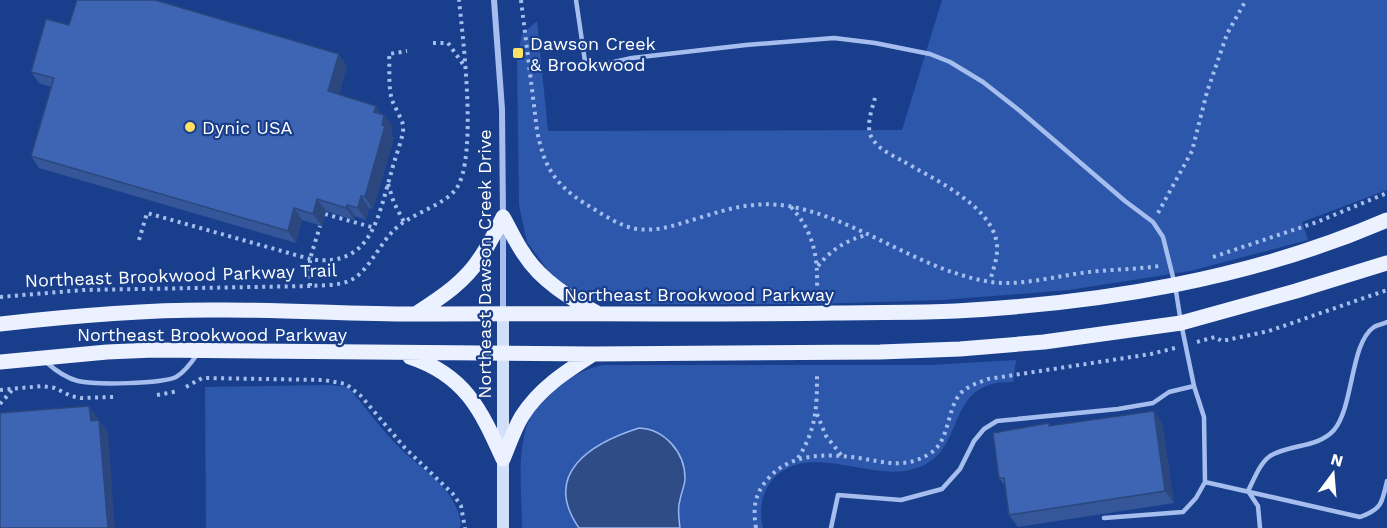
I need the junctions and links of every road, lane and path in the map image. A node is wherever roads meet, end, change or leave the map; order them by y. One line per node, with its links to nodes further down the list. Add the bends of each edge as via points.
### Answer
1 (459, 0): 8 (path, Northeast Brookwood Parkway Trail)
2 (494, 0): 14 (street, Northeast Dawson Creek Drive, via 502,109)
3 (521, 0): 12 (path, via 541,152 557,181 579,200 619,223 653,230 740,206 764,203)
4 (576, 0): 17 (lane, via 586,68 632,58 808,39 854,40 930,54 983,82)
5 (1246, 0): 17 (path, via 1224,44 1192,151)
6 (433, 43): 8 (path, via 448,43)
7 (407, 51): 10 (path, via 389,54 391,98 404,127)
8 (465, 67): 16 (path, Northeast Brookwood Parkway Trail, via 468,111 462,176 453,192)
9 (875, 98): 27 (path, via 869,126 876,144 954,191 989,223 997,246)
10 (388, 183): 16 (path); 19 (path)
11 (1387, 193): 23 (path, via 1317,222)
12 (791, 207): 20 (path, via 820,214); 25 (path, via 802,218 816,249)
13 (325, 214): 19 (path)
14 (503, 217): 33 (main road, via 479,260 461,281); 34 (street, Northeast Dawson Creek Drive); 35 (main road, via 536,269 565,294)
15 (1387, 220): 28 (main road, Northeast Brookwood Parkway, via 1305,252)
16 (404, 222): 29 (path, Northeast Brookwood Parkway Trail, via 357,277 343,283)
17 (1153, 222): 28 (lane, via 1163,237)
18 (320, 226): 22 (path)
19 (375, 228): 22 (path, via 363,244 344,257 333,261)
20 (867, 235): 25 (path, via 838,246); 27 (path, via 950,272)
21 (139, 240): 22 (path, via 147,213)
22 (310, 259): 29 (path)
23 (1207, 259)
24 (1387, 263): 37 (main road, Northeast Brookwood Parkway)
25 (818, 266): 30 (path)
26 (1130, 270): 27 (path, via 1008,283)
27 (990, 281)
28 (1175, 285): 35 (main road, Northeast Brookwood Parkway, via 1068,302 952,311); 37 (lane)
29 (310, 286): 32 (path, Northeast Brookwood Parkway Trail, via 83,290)
30 (817, 290)
31 (1387, 290): 39 (path, via 1269,331 1222,341)
32 (0, 297)
33 (416, 314): 34 (main road, Northeast Brookwood Parkway); 38 (main road, Northeast Brookwood Parkway, via 213,309 106,313)
34 (503, 314): 35 (main road, Northeast Brookwood Parkway); 42 (street, Northeast Dawson Creek Drive)
35 (600, 315)
36 (1387, 322): 60 (lane, via 1373,327 1363,340 1342,415 1334,429 1323,439 1270,456)
37 (1181, 323): 43 (main road, Northeast Brookwood Parkway, via 960,349); 48 (lane)
38 (0, 324)
39 (1215, 337)
40 (201, 350): 41 (main road, Northeast Brookwood Parkway); 45 (main road, Northeast Brookwood Parkway); 45 (lane, via 176,377 95,384 60,374)
41 (396, 353): 42 (main road, Northeast Brookwood Parkway); 57 (main road, via 428,363 457,383 486,420)
42 (503, 353): 43 (main road, Northeast Brookwood Parkway); 57 (street, Northeast Dawson Creek Drive)
43 (593, 354): 57 (main road, via 547,385 521,418)
44 (1151, 354): 55 (path, via 988,379 960,394 932,453 909,464)
45 (40, 357): 46 (main road, Northeast Brookwood Parkway)
46 (0, 362)
47 (817, 372): 54 (path)
48 (1194, 386): 59 (lane, via 1204,417); 65 (lane, via 1169,393 1154,403 997,422 974,441 960,469 942,489 901,500 838,495)
49 (14, 389): 50 (path); 52 (path, via 49,387 81,398); 53 (path)
50 (0, 390)
51 (150, 396): 62 (path, via 173,393 202,378 324,380 346,384 453,494 461,506)
52 (115, 397)
53 (0, 404)
54 (816, 414): 55 (path); 56 (path)
55 (842, 457): 56 (path)
56 (798, 458): 64 (path, via 770,476 760,488 754,501)
57 (502, 459): 63 (street, Northeast Dawson Creek Drive)
58 (1387, 481): 60 (lane, via 1375,512 1360,518)
59 (1205, 482): 60 (lane); 61 (lane, via 1183,512)
60 (1248, 491): 66 (lane, via 1258,506)
61 (1104, 518)
62 (465, 528)
63 (503, 528)
64 (756, 528)
65 (831, 528)
66 (1260, 528)

